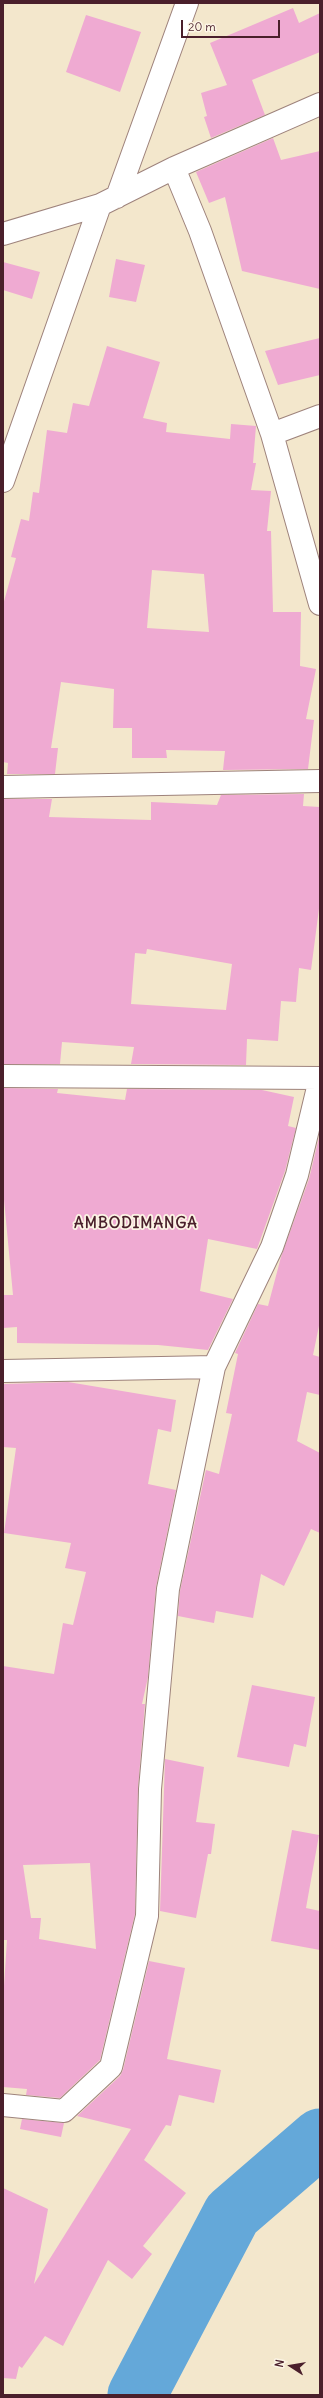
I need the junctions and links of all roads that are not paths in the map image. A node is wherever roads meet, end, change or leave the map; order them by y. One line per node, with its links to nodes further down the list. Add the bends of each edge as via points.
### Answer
1 (187, 3): 4 (street)
2 (320, 104): 3 (street)
3 (174, 168): 4 (street); 7 (street, via 200,231)
4 (108, 201): 5 (street); 8 (street)
5 (3, 234)
6 (320, 416): 7 (street)
7 (272, 434): 9 (street)
8 (3, 481)
9 (320, 604)
10 (320, 781): 11 (street)
11 (3, 787)
12 (3, 1076): 13 (street)
13 (320, 1078): 14 (street, via 297,1175 272,1247)
14 (214, 1367): 15 (street); 16 (street, via 168,1589 150,1789 147,1916 111,2067 64,2111)
15 (3, 1371)
16 (3, 2104)

